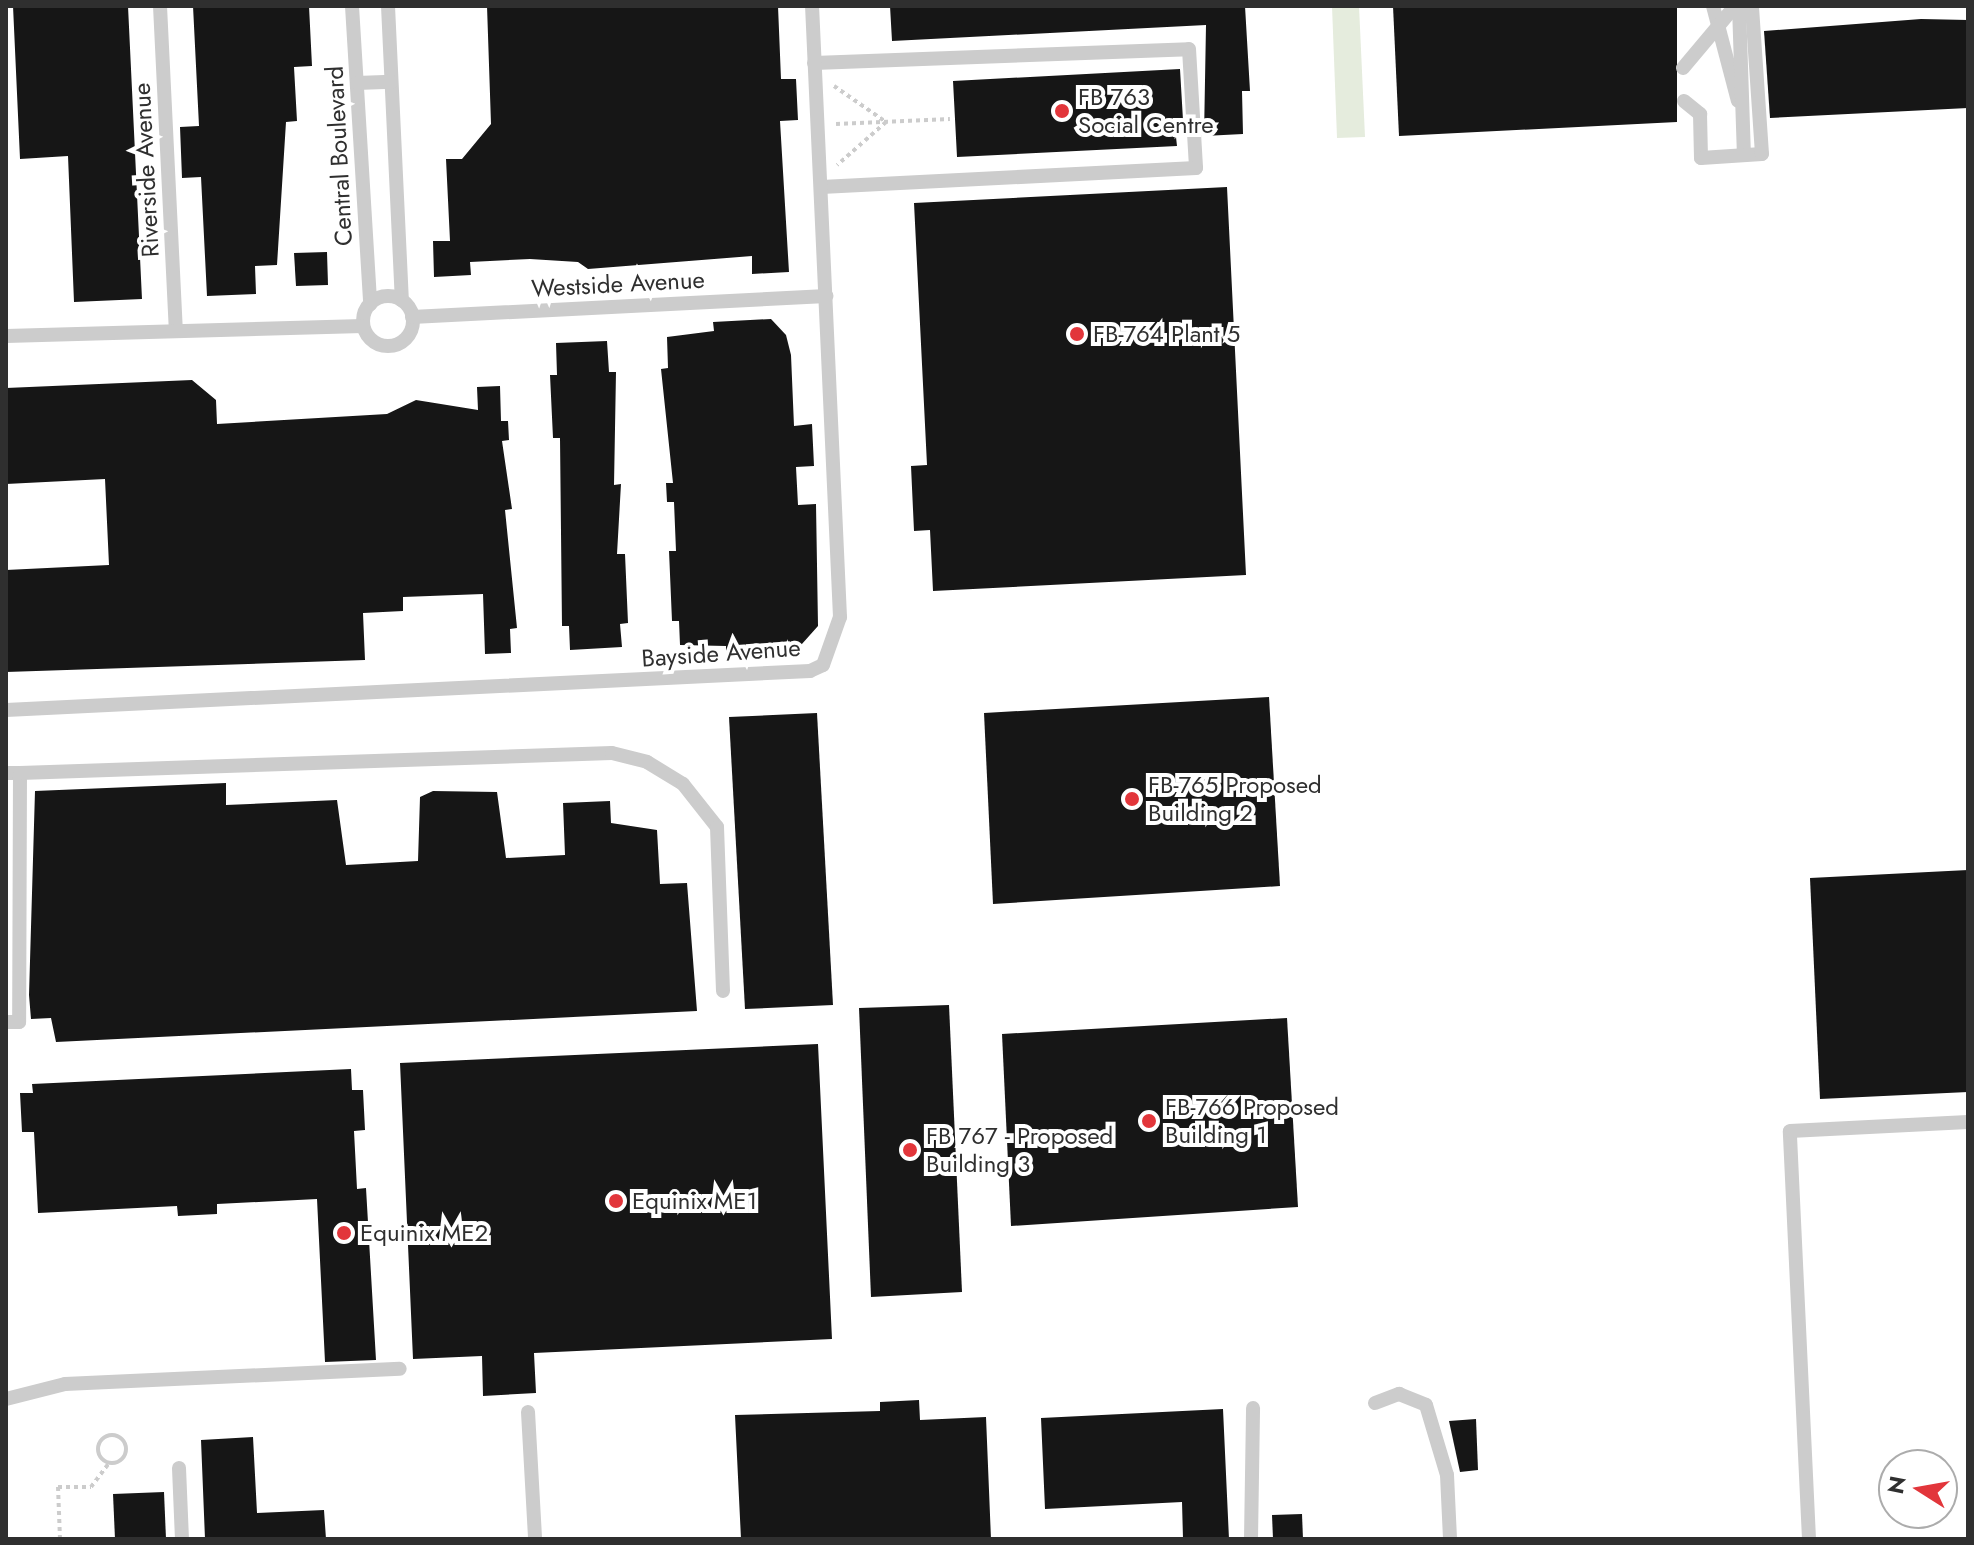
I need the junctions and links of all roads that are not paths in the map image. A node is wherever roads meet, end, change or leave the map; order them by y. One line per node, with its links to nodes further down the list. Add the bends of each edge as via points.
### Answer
1 (160, 6): 22 (lane, Riverside Avenue)
2 (352, 6): 12 (lane, Central Boulevard)
3 (388, 6): 11 (lane)
4 (812, 6): 9 (lane, Bayside Avenue)
5 (1713, 6): 8 (lane)
6 (1737, 6): 8 (lane); 14 (lane)
7 (1752, 6): 15 (lane, via 1762,154)
8 (1719, 26): 10 (lane); 14 (lane)
9 (815, 68): 16 (lane, Bayside Avenue); 16 (lane, via 1189,49 1196,168)
10 (1683, 68)
11 (391, 82): 12 (lane); 18 (lane)
12 (357, 83): 19 (lane, Central Boulevard)
13 (1684, 101): 15 (lane, via 1700,114 1701,158)
14 (1741, 104): 15 (lane)
15 (1744, 155)
16 (821, 184): 17 (lane, Bayside Avenue)
17 (826, 296): 20 (lane, Westside Avenue); 24 (lane, Bayside Avenue, via 840,617 830,655 810,671)
18 (402, 301): 19 (lane, via 389,296); 20 (lane)
19 (370, 304): 21 (lane)
20 (412, 317): 21 (lane, via 396,345 379,345)
21 (363, 326): 22 (lane)
22 (176, 331): 23 (lane)
23 (6, 336)
24 (6, 710)
25 (13, 773): 26 (lane, via 612,753 647,762 683,784 717,827); 27 (lane, via 19,1022)
26 (723, 991)
27 (6, 1022)
28 (1968, 1122): 39 (lane, via 1790,1131)
29 (400, 1369): 30 (lane, via 65,1384)
30 (6, 1399)
31 (1375, 1403): 38 (lane, via 1399,1394 1426,1405 1447,1475)
32 (1253, 1408): 37 (lane)
33 (528, 1412): 36 (lane)
34 (179, 1468): 35 (lane)
35 (182, 1539)
36 (535, 1539)
37 (1251, 1539)
38 (1450, 1539)
39 (1809, 1539)

